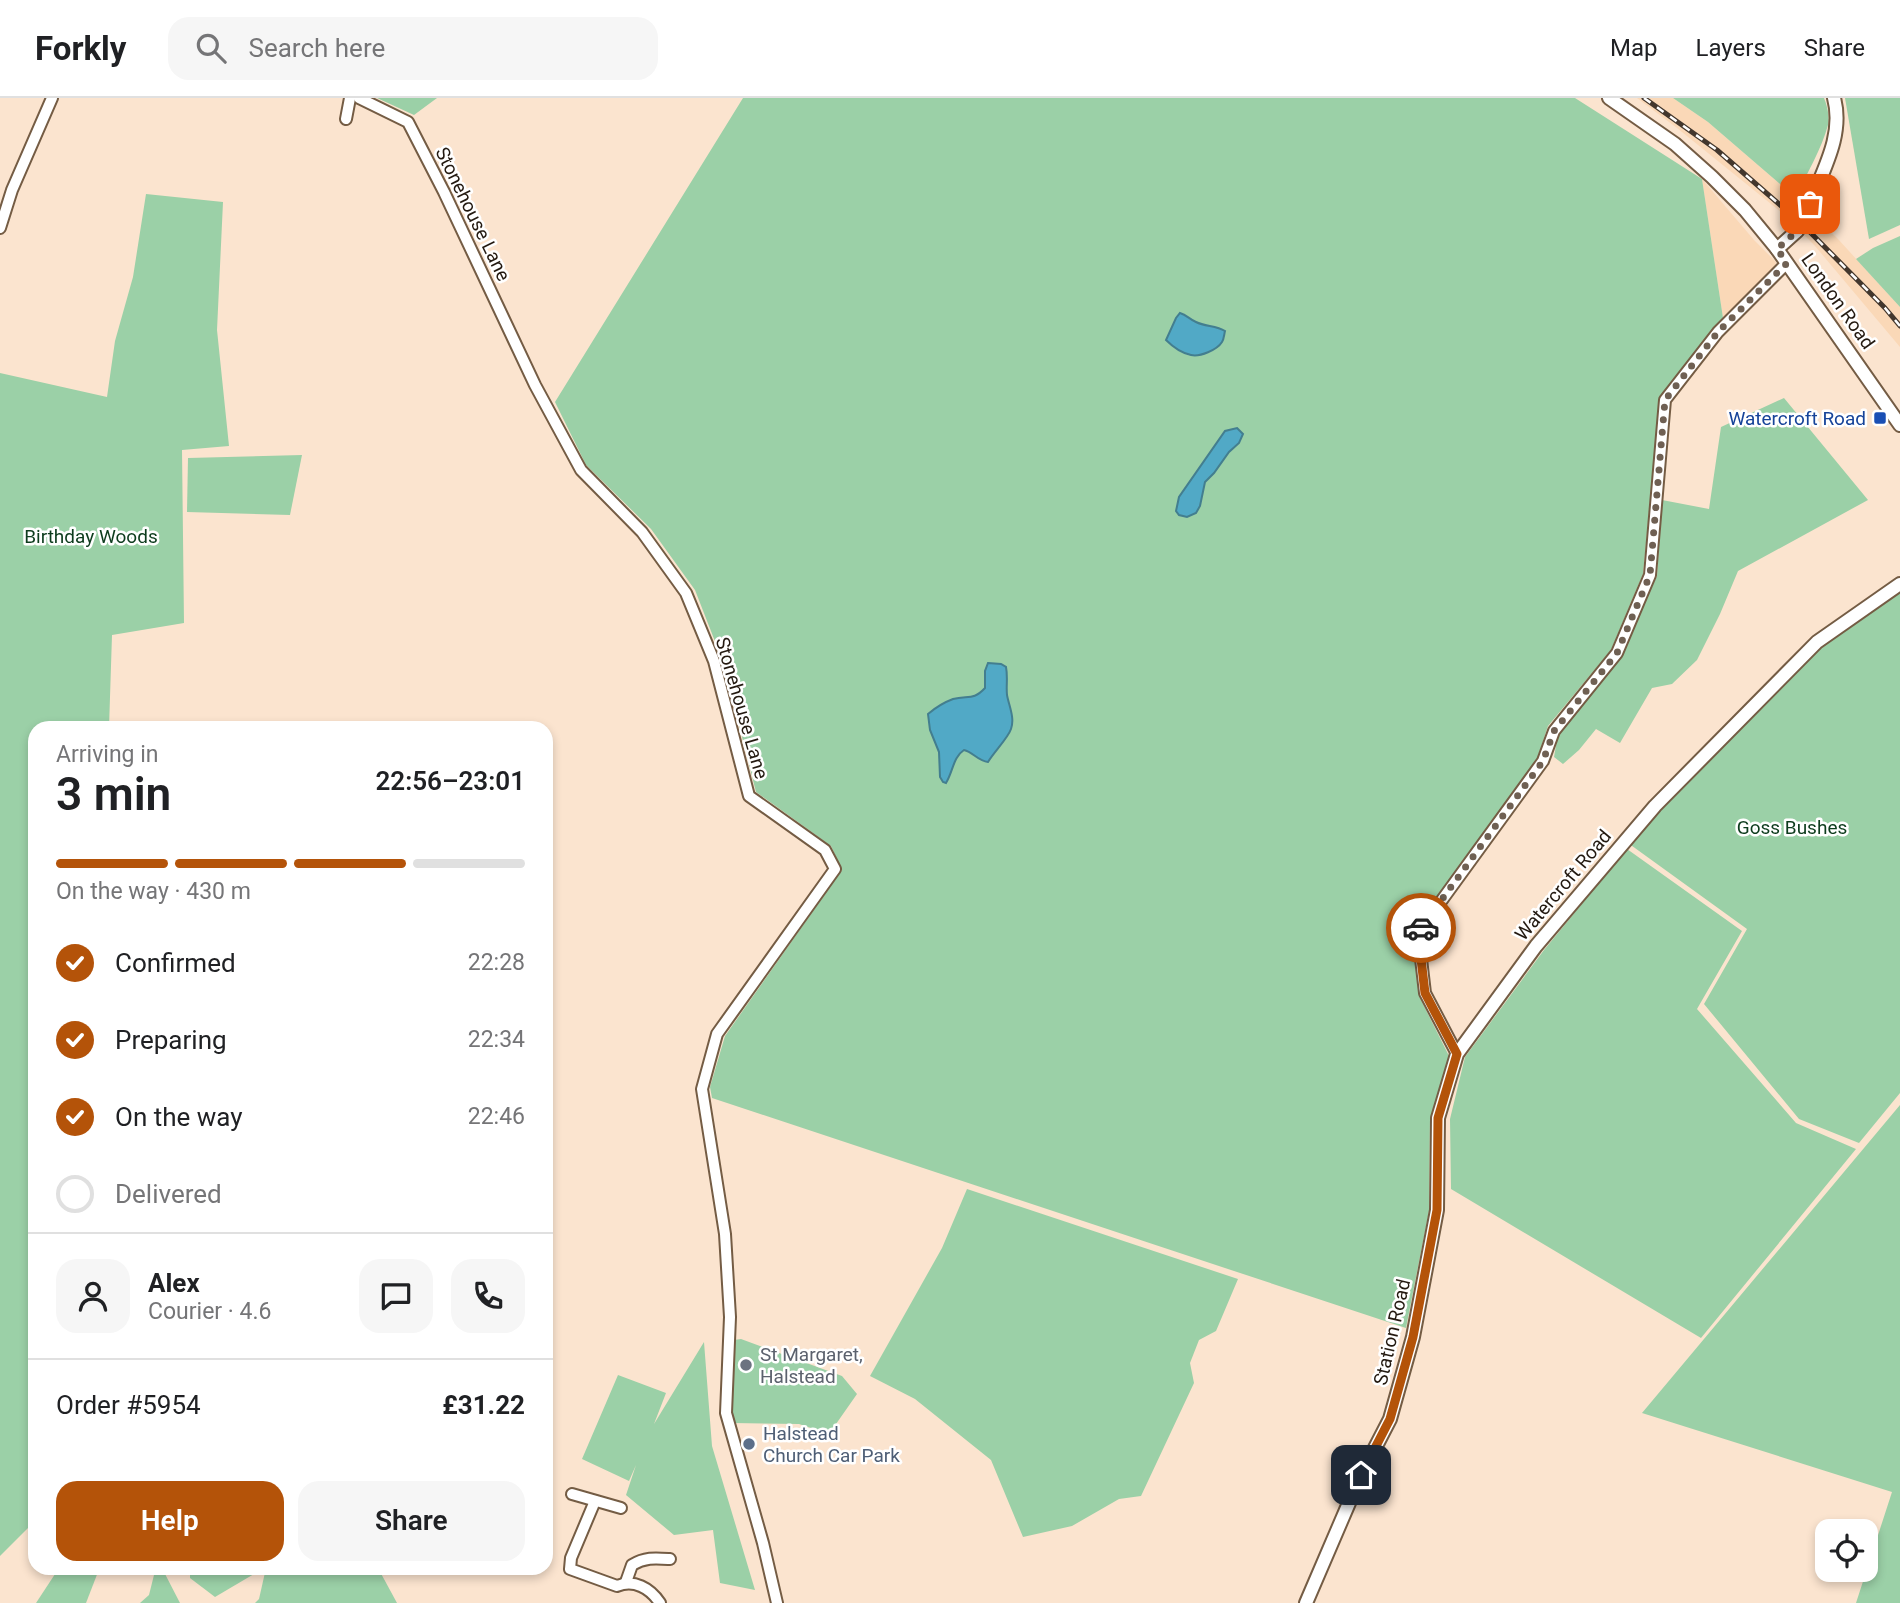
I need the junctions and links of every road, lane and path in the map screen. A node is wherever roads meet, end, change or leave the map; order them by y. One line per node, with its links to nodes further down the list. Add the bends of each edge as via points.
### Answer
1 (52, 98): 7 (street)
2 (350, 98): 6 (street)
3 (359, 98): 19 (street, Stonehouse Lane, via 408,122 581,470 642,532 686,593 713,661 749,796 825,850 835,869 717,1034 702,1089 725,1234 730,1317 726,1413)
4 (1609, 98): 8 (street, London Road, via 1687,155 1728,192)
5 (1834, 98): 8 (street, bridge, via 1836,136 1797,231)
6 (346, 119)
7 (0, 228)
8 (1777, 249): 9 (street, London Road)
9 (1787, 263): 10 (street, London Road); 12 (street, via 1718,332 1665,400 1650,575 1617,653 1554,731 1543,761 1418,933 1425,993)
10 (1900, 425)
11 (1900, 584): 12 (street, Watercroft Road, via 1817,642 1655,806 1536,946)
12 (1457, 1054): 20 (street, Station Road, via 1438,1118 1437,1210 1413,1337 1390,1419)
13 (572, 1494): 14 (street)
14 (595, 1502): 15 (street); 17 (street, via 570,1569 617,1586)
15 (621, 1508)
16 (670, 1559): 17 (street, via 640,1560 632,1565)
17 (626, 1582): 18 (street, via 652,1592)
18 (660, 1603)
19 (777, 1603)
20 (1306, 1603)

